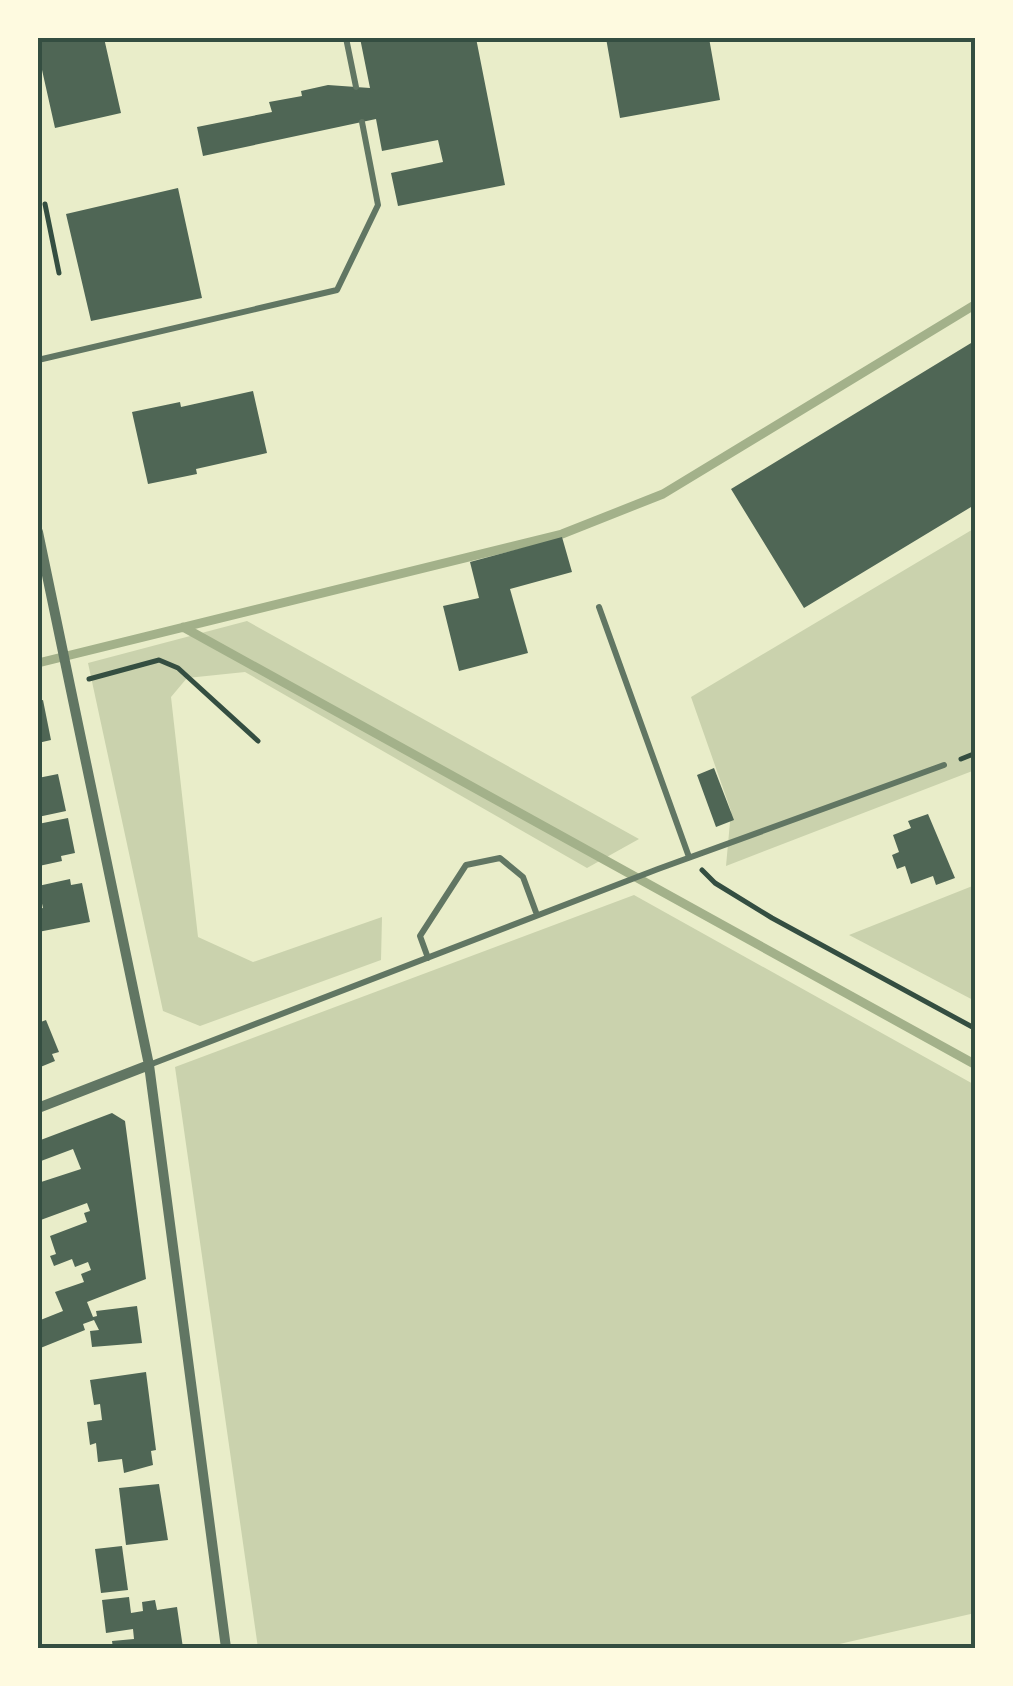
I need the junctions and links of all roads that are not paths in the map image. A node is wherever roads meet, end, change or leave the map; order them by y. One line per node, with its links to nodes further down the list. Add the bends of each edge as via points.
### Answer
1 (346, 38): 2 (lane)
2 (356, 87)
3 (362, 122): 4 (lane, via 378,205 337,290)
4 (38, 360)
5 (38, 532): 11 (street)
6 (599, 607): 8 (lane)
7 (944, 766): 8 (lane)
8 (690, 856): 9 (lane)
9 (537, 915): 10 (lane); 10 (lane, via 523,877 500,858 466,865 420,936)
10 (428, 958): 11 (lane)
11 (149, 1065): 12 (street); 13 (street)
12 (38, 1108)
13 (226, 1648)

